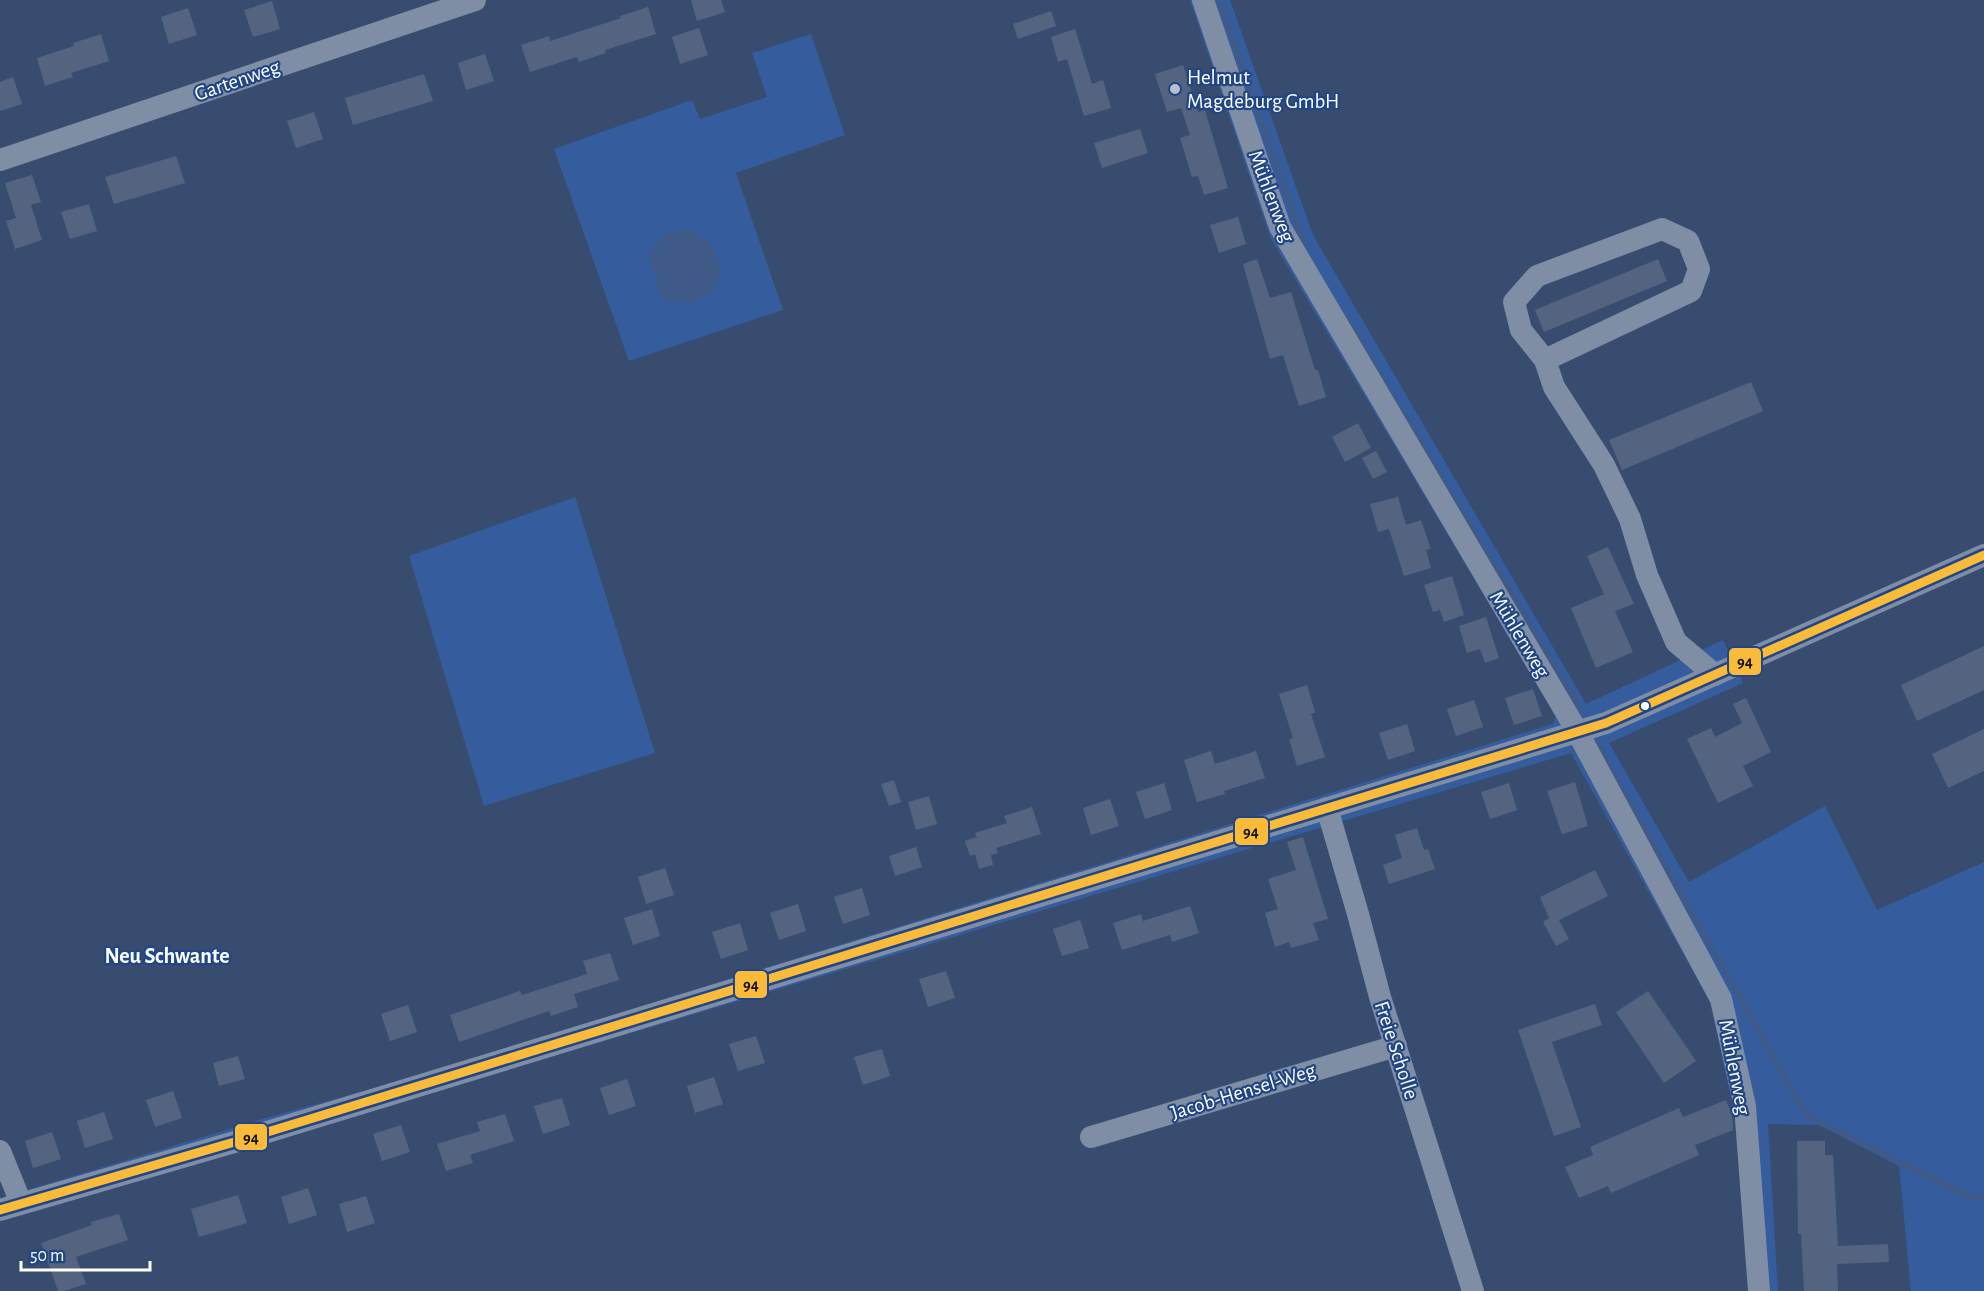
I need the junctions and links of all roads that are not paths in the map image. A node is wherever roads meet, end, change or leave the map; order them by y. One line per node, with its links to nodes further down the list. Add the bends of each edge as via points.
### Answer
1 (475, 0): 3 (street, Gartenweg)
2 (1203, 0): 7 (street, Mühlenweg, via 1280,227)
3 (0, 160)
4 (1545, 360): 4 (street, via 1521,330 1514,302 1537,276 1662,229 1688,241 1699,269 1691,291); 6 (street, via 1554,387 1604,465 1630,519 1647,575 1676,642)
5 (1984, 555): 6 (street)
6 (1715, 675): 7 (street, via 1606,723)
7 (1577, 731): 8 (street); 14 (street, Mühlenweg, via 1721,999 1745,1106)
8 (1327, 808): 9 (street, Freie Scholle); 12 (street)
9 (1396, 1046): 10 (street, Jacob-Hensel-Weg); 13 (street, Freie Scholle)
10 (1091, 1137)
11 (0, 1151): 12 (street)
12 (11, 1207)
13 (1473, 1291)
14 (1760, 1291)

